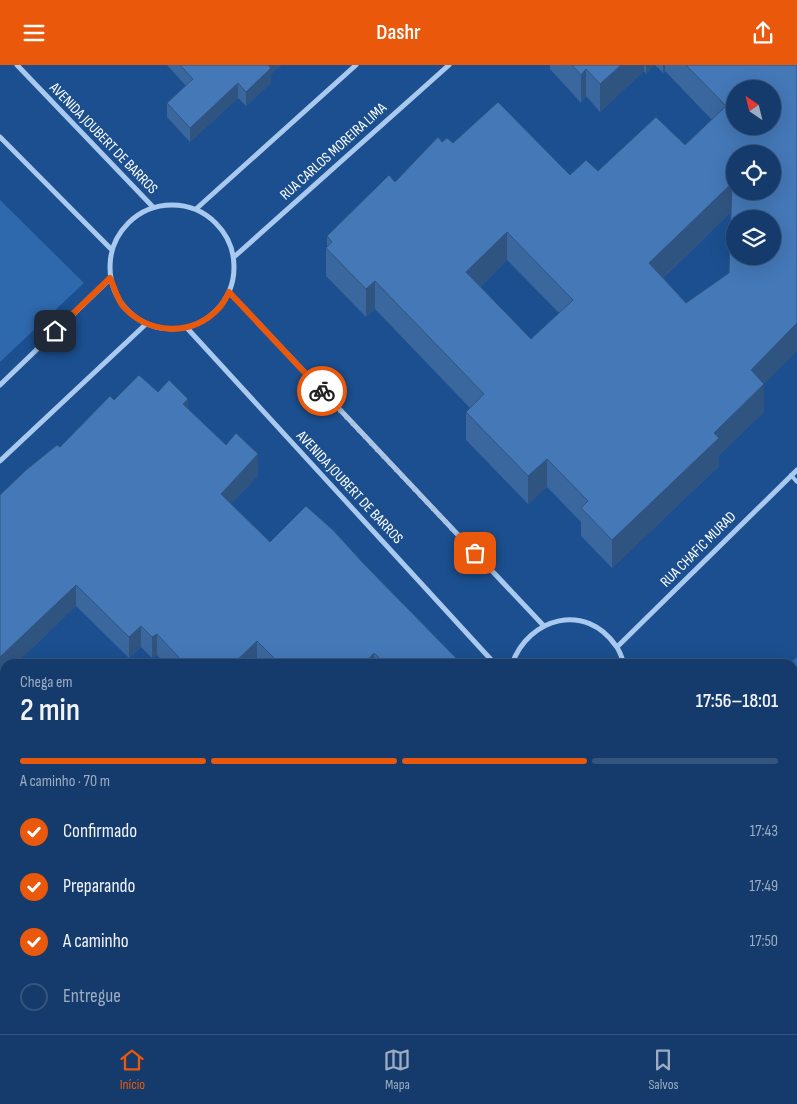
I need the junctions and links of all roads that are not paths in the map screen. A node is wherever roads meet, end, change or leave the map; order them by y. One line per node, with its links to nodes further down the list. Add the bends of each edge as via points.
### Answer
1 (17, 65): 5 (street, AVENIDA JOUBERT DE BARROS)
2 (356, 65): 6 (street)
3 (449, 65): 8 (street, RUA CARLOS MOREIRA LIMA)
4 (0, 137): 7 (street)
5 (153, 207): 6 (street, via 175,205); 7 (street, via 134,217 120,232)
6 (196, 209): 8 (street, via 221,228)
7 (112, 250): 9 (street)
8 (234, 257): 10 (street)
9 (110, 278): 11 (street, via 122,305); 13 (street)
10 (229, 292): 12 (street, via 219,308 204,321); 18 (street)
11 (146, 324): 12 (street, via 159,328); 14 (street)
12 (187, 328): 20 (street, AVENIDA JOUBERT DE BARROS)
13 (0, 385)
14 (0, 461)
15 (797, 469): 16 (street, RUA CHAFIC MURAD)
16 (791, 475): 17 (lane); 19 (street, RUA CHAFIC MURAD)
17 (797, 482)
18 (543, 625): 19 (street, via 563,620 585,622 603,631); 21 (street, via 518,647)
19 (617, 647): 22 (street)
20 (490, 659)
21 (514, 659)
22 (622, 659)

